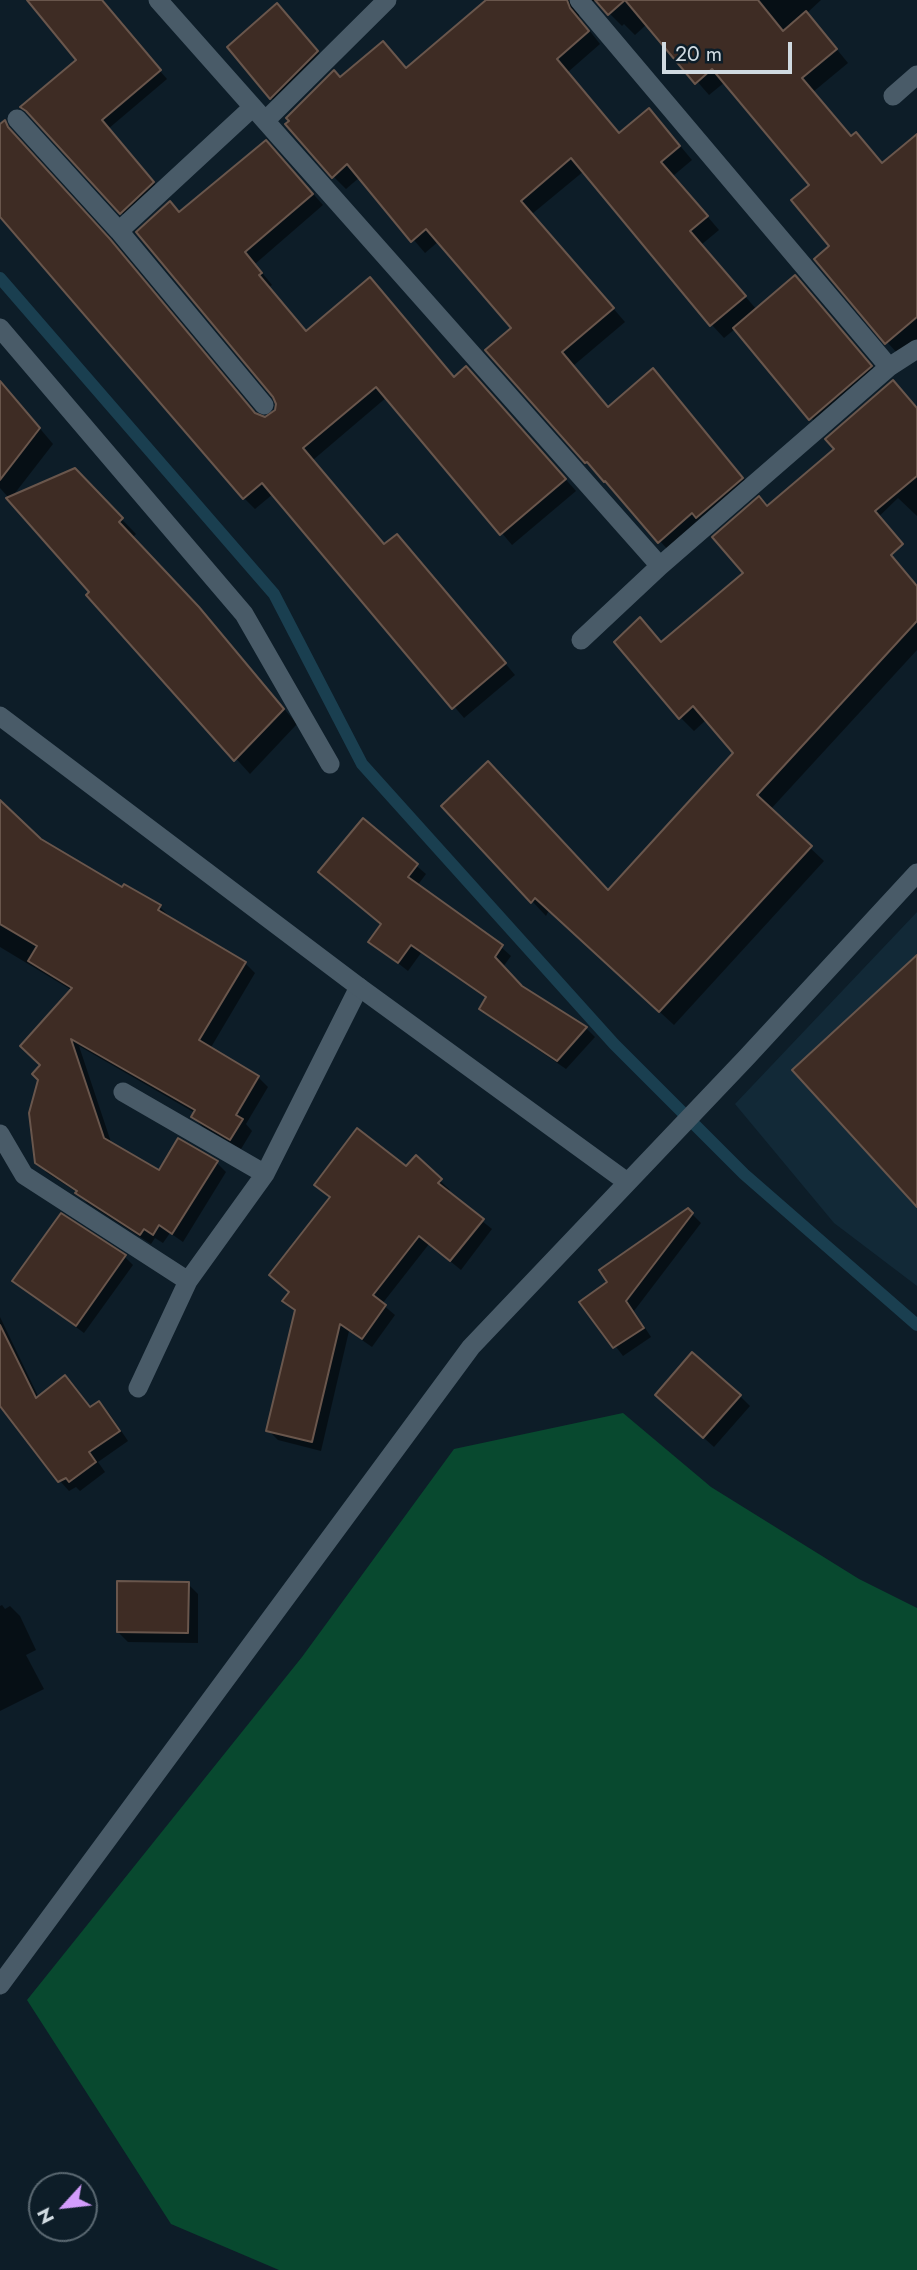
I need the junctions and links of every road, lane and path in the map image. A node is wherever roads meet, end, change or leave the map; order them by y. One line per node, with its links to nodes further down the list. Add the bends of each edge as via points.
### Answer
1 (158, 0): 6 (street)
2 (387, 0): 6 (street)
3 (579, 0): 11 (street)
4 (917, 75): 5 (street)
5 (893, 96)
6 (259, 114): 8 (street); 13 (street)
7 (17, 119): 8 (street)
8 (119, 231): 12 (street)
9 (0, 328): 16 (street, via 244,614)
10 (917, 349): 11 (street)
11 (889, 367): 13 (street)
12 (264, 405)
13 (660, 566): 14 (street)
14 (581, 640)
15 (0, 716): 18 (street)
16 (330, 764)
17 (917, 873): 22 (street)
18 (359, 987): 21 (street); 22 (street)
19 (123, 1092): 21 (street)
20 (0, 1134): 23 (street, via 24,1175)
21 (265, 1174): 23 (street)
22 (627, 1182): 25 (street, via 471,1347)
23 (188, 1281): 24 (street)
24 (138, 1388)
25 (4, 1972)

